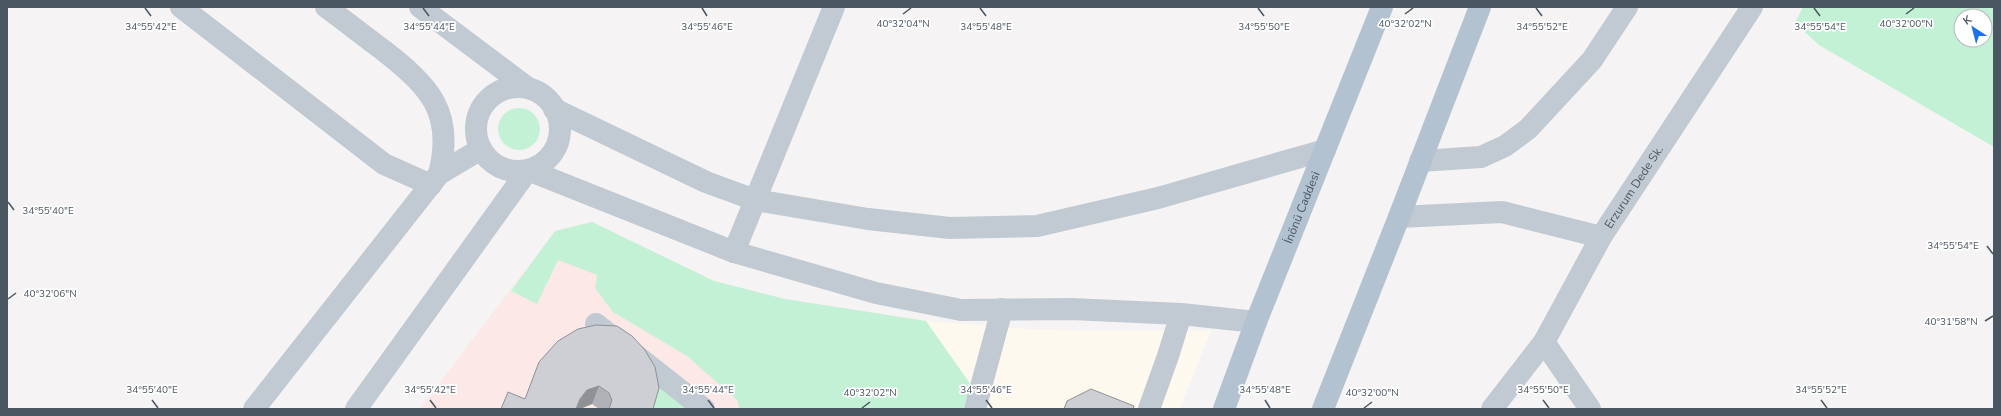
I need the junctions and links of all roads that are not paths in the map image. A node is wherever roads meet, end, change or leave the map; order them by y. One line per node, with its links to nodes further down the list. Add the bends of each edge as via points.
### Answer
1 (181, 7): 16 (street, via 384,164)
2 (326, 7): 10 (street, via 412,73)
3 (420, 7): 9 (street)
4 (834, 7): 17 (street)
5 (1382, 7): 13 (main road, İnönü Caddesi)
6 (1480, 7): 14 (main road)
7 (1627, 7): 14 (street, via 1592,60 1528,129 1505,146 1482,157)
8 (1752, 7): 19 (street, Erzurum Dede Sk.)
9 (528, 88): 11 (street, via 541,94); 12 (street, via 515,87 489,98 476,122)
10 (437, 107): 12 (street); 16 (street, via 443,127 444,154)
11 (554, 109): 15 (street, via 560,129 558,143 541,165); 17 (street, via 706,182)
12 (478, 140): 15 (street, via 489,160 500,168); 16 (street)
13 (1325, 150): 17 (street, via 1158,198 1037,226 950,228 868,219); 23 (main road, İnönü Caddesi)
14 (1420, 161): 18 (main road)
15 (528, 170): 20 (street); 27 (street)
16 (435, 179): 26 (street)
17 (755, 200): 20 (street)
18 (1399, 217): 19 (street, Erzurum Dede Sk., via 1502,212); 32 (main road)
19 (1601, 237): 25 (street)
20 (734, 252): 21 (street, via 876,293 961,310)
21 (1002, 309): 22 (street); 29 (street)
22 (1181, 314): 23 (street); 30 (street)
23 (1256, 322): 31 (main road, İnönü Caddesi)
24 (596, 324): 28 (street)
25 (1544, 342): 33 (street); 34 (street)
26 (254, 409)
27 (356, 409)
28 (704, 409)
29 (975, 409)
30 (1149, 409)
31 (1224, 409)
32 (1323, 409)
33 (1492, 409)
34 (1590, 409)

